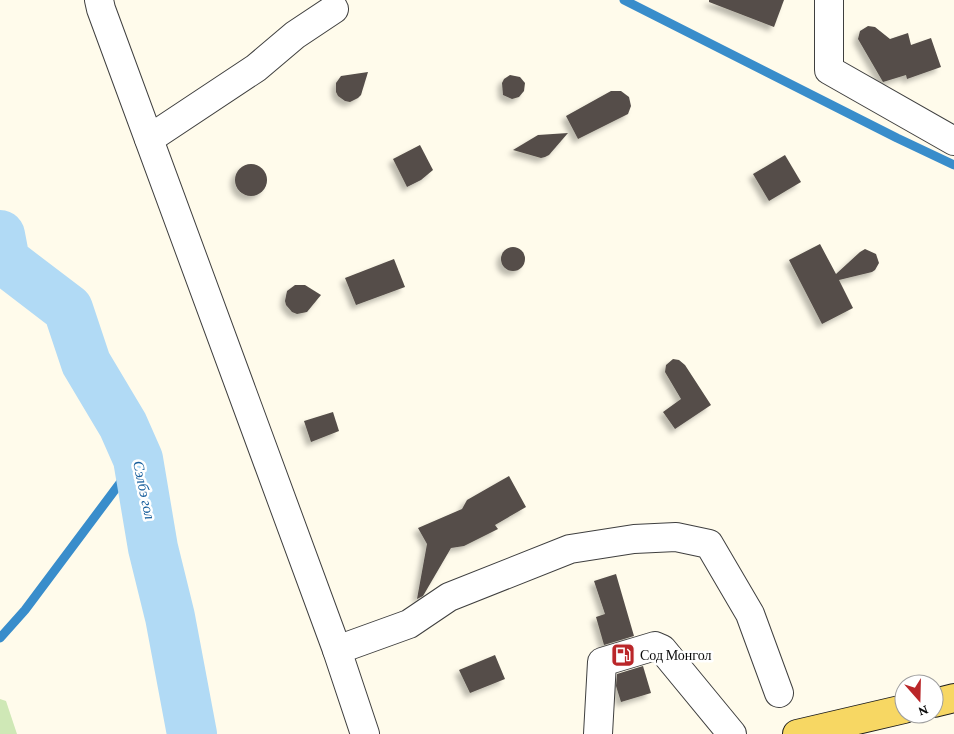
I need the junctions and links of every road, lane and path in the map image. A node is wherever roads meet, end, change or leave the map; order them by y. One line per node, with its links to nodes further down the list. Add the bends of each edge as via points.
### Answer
1 (99, 0): 4 (street)
2 (829, 0): 5 (street, via 829,70)
3 (334, 9): 4 (street, via 295,35 256,68)
4 (149, 139): 6 (street)
5 (954, 141)
6 (337, 650): 7 (street, via 409,624 449,597 570,549 676,537 709,544 750,614); 9 (street)
7 (780, 693)
8 (894, 712): 12 (main road)
9 (365, 734)
10 (598, 734): 11 (street, via 602,662 656,646 662,649)
11 (732, 734)
12 (797, 734)

